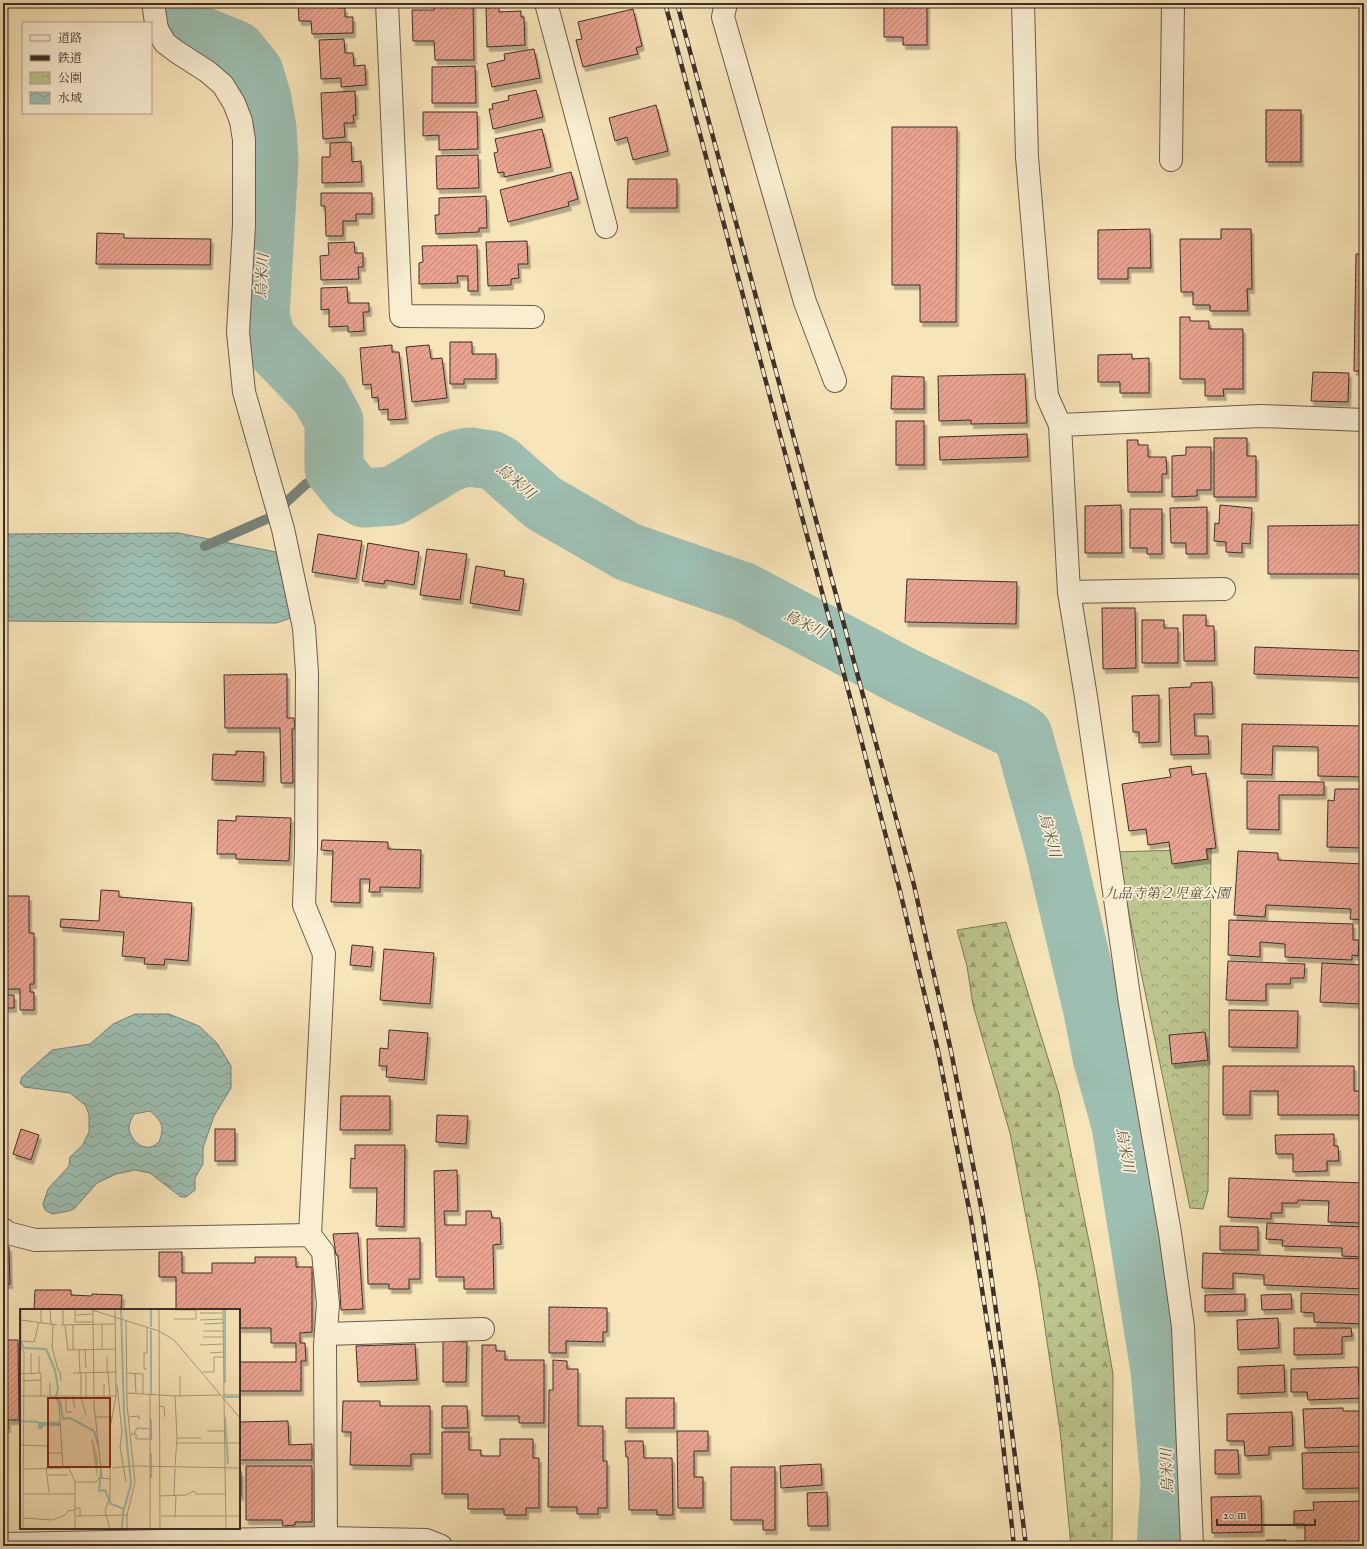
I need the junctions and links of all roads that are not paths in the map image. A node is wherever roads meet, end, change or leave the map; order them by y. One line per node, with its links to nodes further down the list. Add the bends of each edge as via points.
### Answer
1 (153, 3): 16 (street, via 157,29 165,43 223,85 241,121 244,140 244,225 238,332 244,392 283,529 304,628 308,673 304,905 324,954)
2 (387, 3): 9 (street, via 401,316)
3 (546, 3): 8 (street)
4 (726, 3): 10 (street, via 724,17 805,302)
5 (1022, 3): 12 (street, via 1027,157 1047,396)
6 (1173, 3): 7 (street)
7 (1171, 160)
8 (606, 227)
9 (533, 317)
10 (835, 381)
11 (1364, 420): 12 (street, via 1261,416)
12 (1060, 425): 14 (street)
13 (1224, 589): 14 (street)
14 (1069, 592): 22 (street, via 1129,996 1170,1233 1183,1327)
15 (3, 1229): 16 (street, via 8,1233 35,1240)
16 (310, 1235): 18 (street, via 323,1252 328,1304)
17 (483, 1329): 18 (street)
18 (326, 1334): 19 (street)
19 (326, 1538): 20 (street); 21 (street, via 426,1540)
20 (3, 1544)
21 (442, 1546)
22 (1192, 1546)

